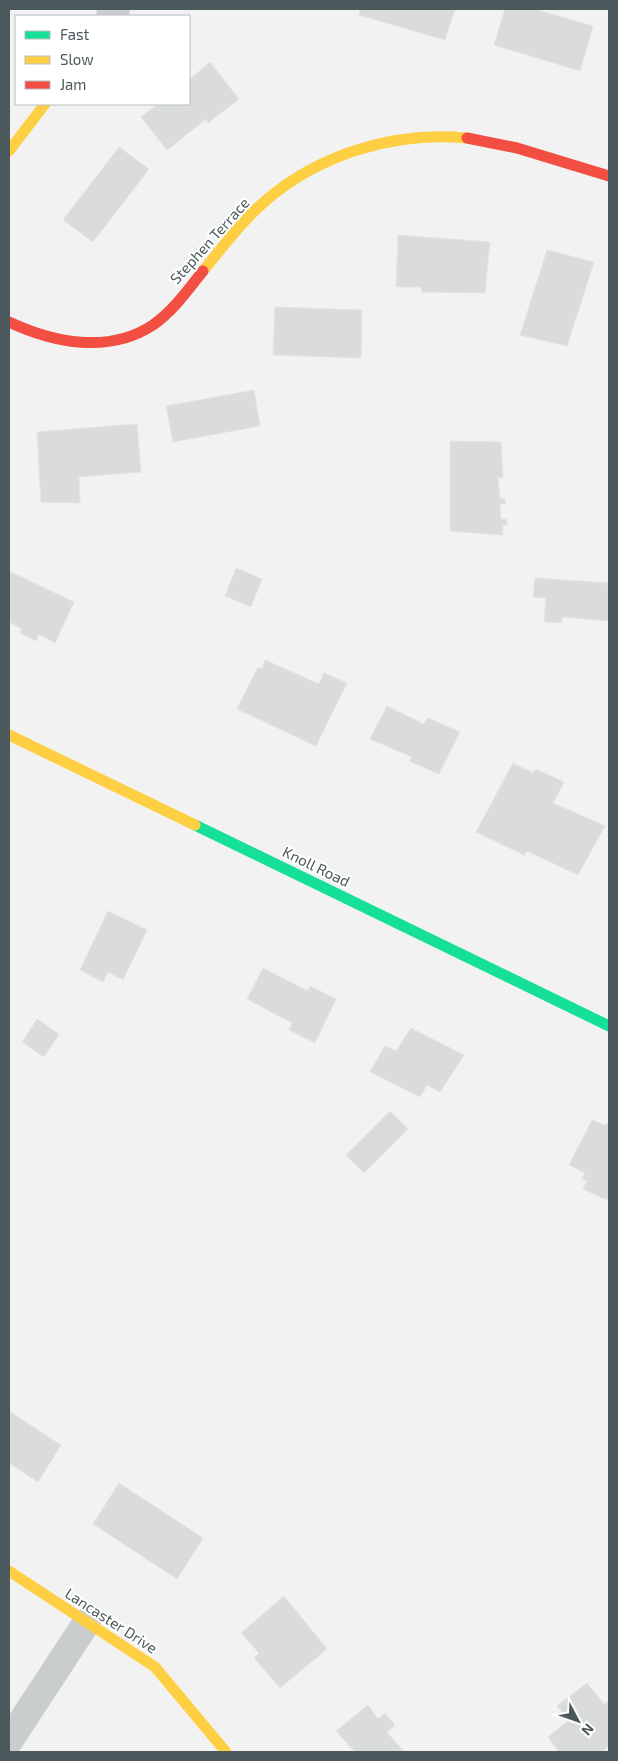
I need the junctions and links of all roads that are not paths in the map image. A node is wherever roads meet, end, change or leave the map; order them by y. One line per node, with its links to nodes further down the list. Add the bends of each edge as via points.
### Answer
1 (43, 105): 2 (street)
2 (9, 152)
3 (609, 176): 4 (street, Stephen Terrace, via 485,140 405,139 365,147 327,162 285,186 255,211 218,250 169,311 136,334 97,344 68,342 38,335)
4 (9, 322)
5 (9, 735): 6 (street, Knoll Road)
6 (609, 1026)
7 (9, 1571): 8 (street, Lancaster Drive)
8 (86, 1622): 9 (street); 10 (street, Lancaster Drive, via 155,1667)
9 (9, 1741)
10 (226, 1752)

